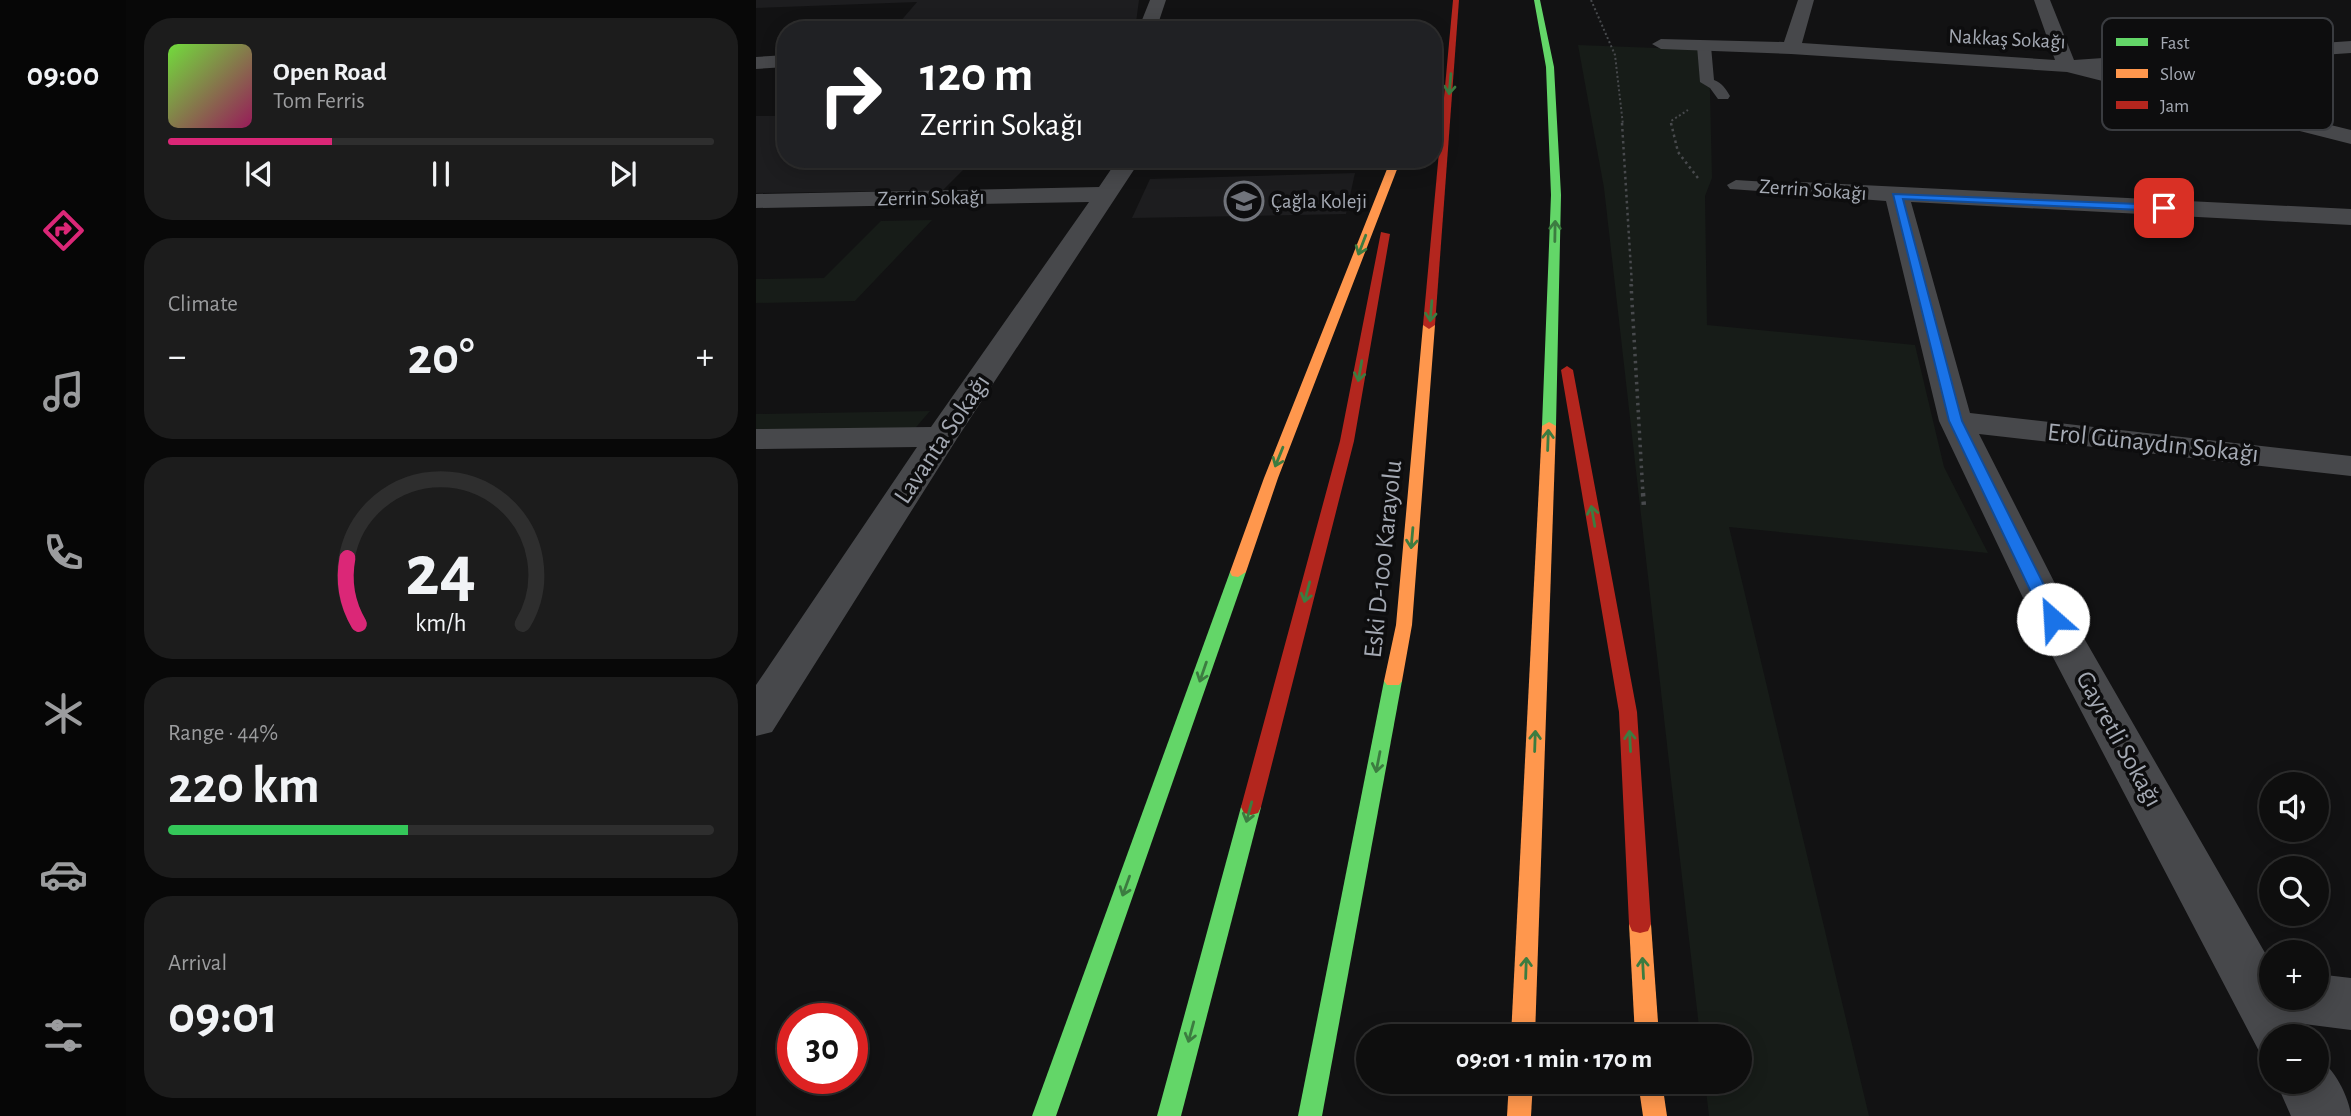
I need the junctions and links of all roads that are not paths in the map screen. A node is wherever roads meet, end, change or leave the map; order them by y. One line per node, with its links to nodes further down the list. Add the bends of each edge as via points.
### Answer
1 (1158, 0): 6 (street)
2 (1537, 0): 30 (highway, one-way to 2, via 1556,195 1550,67)
3 (1806, 0): 11 (street)
4 (2042, 0): 16 (street)
5 (1456, 8): 8 (highway); 47 (highway, Eski D-100 Karayolu, one-way to 47, via 1404,625)
6 (1150, 21)
7 (1661, 44): 9 (street, Nakkaş Sokağı)
8 (1442, 46)
9 (1704, 46): 11 (street, Nakkaş Sokağı); 18 (lane, via 1707,82)
10 (2351, 47): 12 (street, Nakkaş Sokağı)
11 (1791, 48): 16 (street, Nakkaş Sokağı)
12 (2333, 48)
13 (777, 62): 14 (street)
14 (756, 63)
15 (2102, 64): 16 (street, Nakkaş Sokağı)
16 (2067, 66): 17 (street)
17 (2102, 75)
18 (1723, 96)
19 (2323, 130): 20 (street)
20 (2351, 137)
21 (1124, 168): 26 (street, Lavanta Sokağı)
22 (1394, 168): 45 (highway, one-way to 45, via 1271,478)
23 (1396, 168): 46 (highway, one-way to 46, via 1347,441)
24 (1736, 185): 25 (lane, Zerrin Sokağı)
25 (1801, 189): 27 (street, Zerrin Sokağı)
26 (1107, 194): 28 (street, Zerrin Sokağı); 32 (street, Lavanta Sokağı)
27 (1897, 196): 29 (street, Zerrin Sokağı); 31 (street, Gayretli Sokağı)
28 (756, 201)
29 (2351, 217)
30 (1554, 299): 40 (highway, one-way to 30); 41 (highway, one-way to 30, via 1628,712)
31 (1956, 421): 34 (street, Erol Günaydın Sokağı); 37 (street, Gayretli Sokağı, via 2053,619)
32 (941, 437): 33 (street); 35 (street, Lavanta Sokağı)
33 (756, 439)
34 (2351, 466)
35 (775, 665): 36 (street, Lavanta Sokağı)
36 (756, 720)
37 (2259, 972)
38 (2329, 1004): 39 (street)
39 (2351, 1004)
40 (1524, 1024)
41 (1646, 1024)
42 (1520, 1094): 48 (highway)
43 (1652, 1094): 49 (highway)
44 (2311, 1094): 50 (street)
45 (1044, 1116)
46 (1169, 1116)
47 (1310, 1116)
48 (1519, 1116)
49 (1655, 1116)
50 (2323, 1116)

